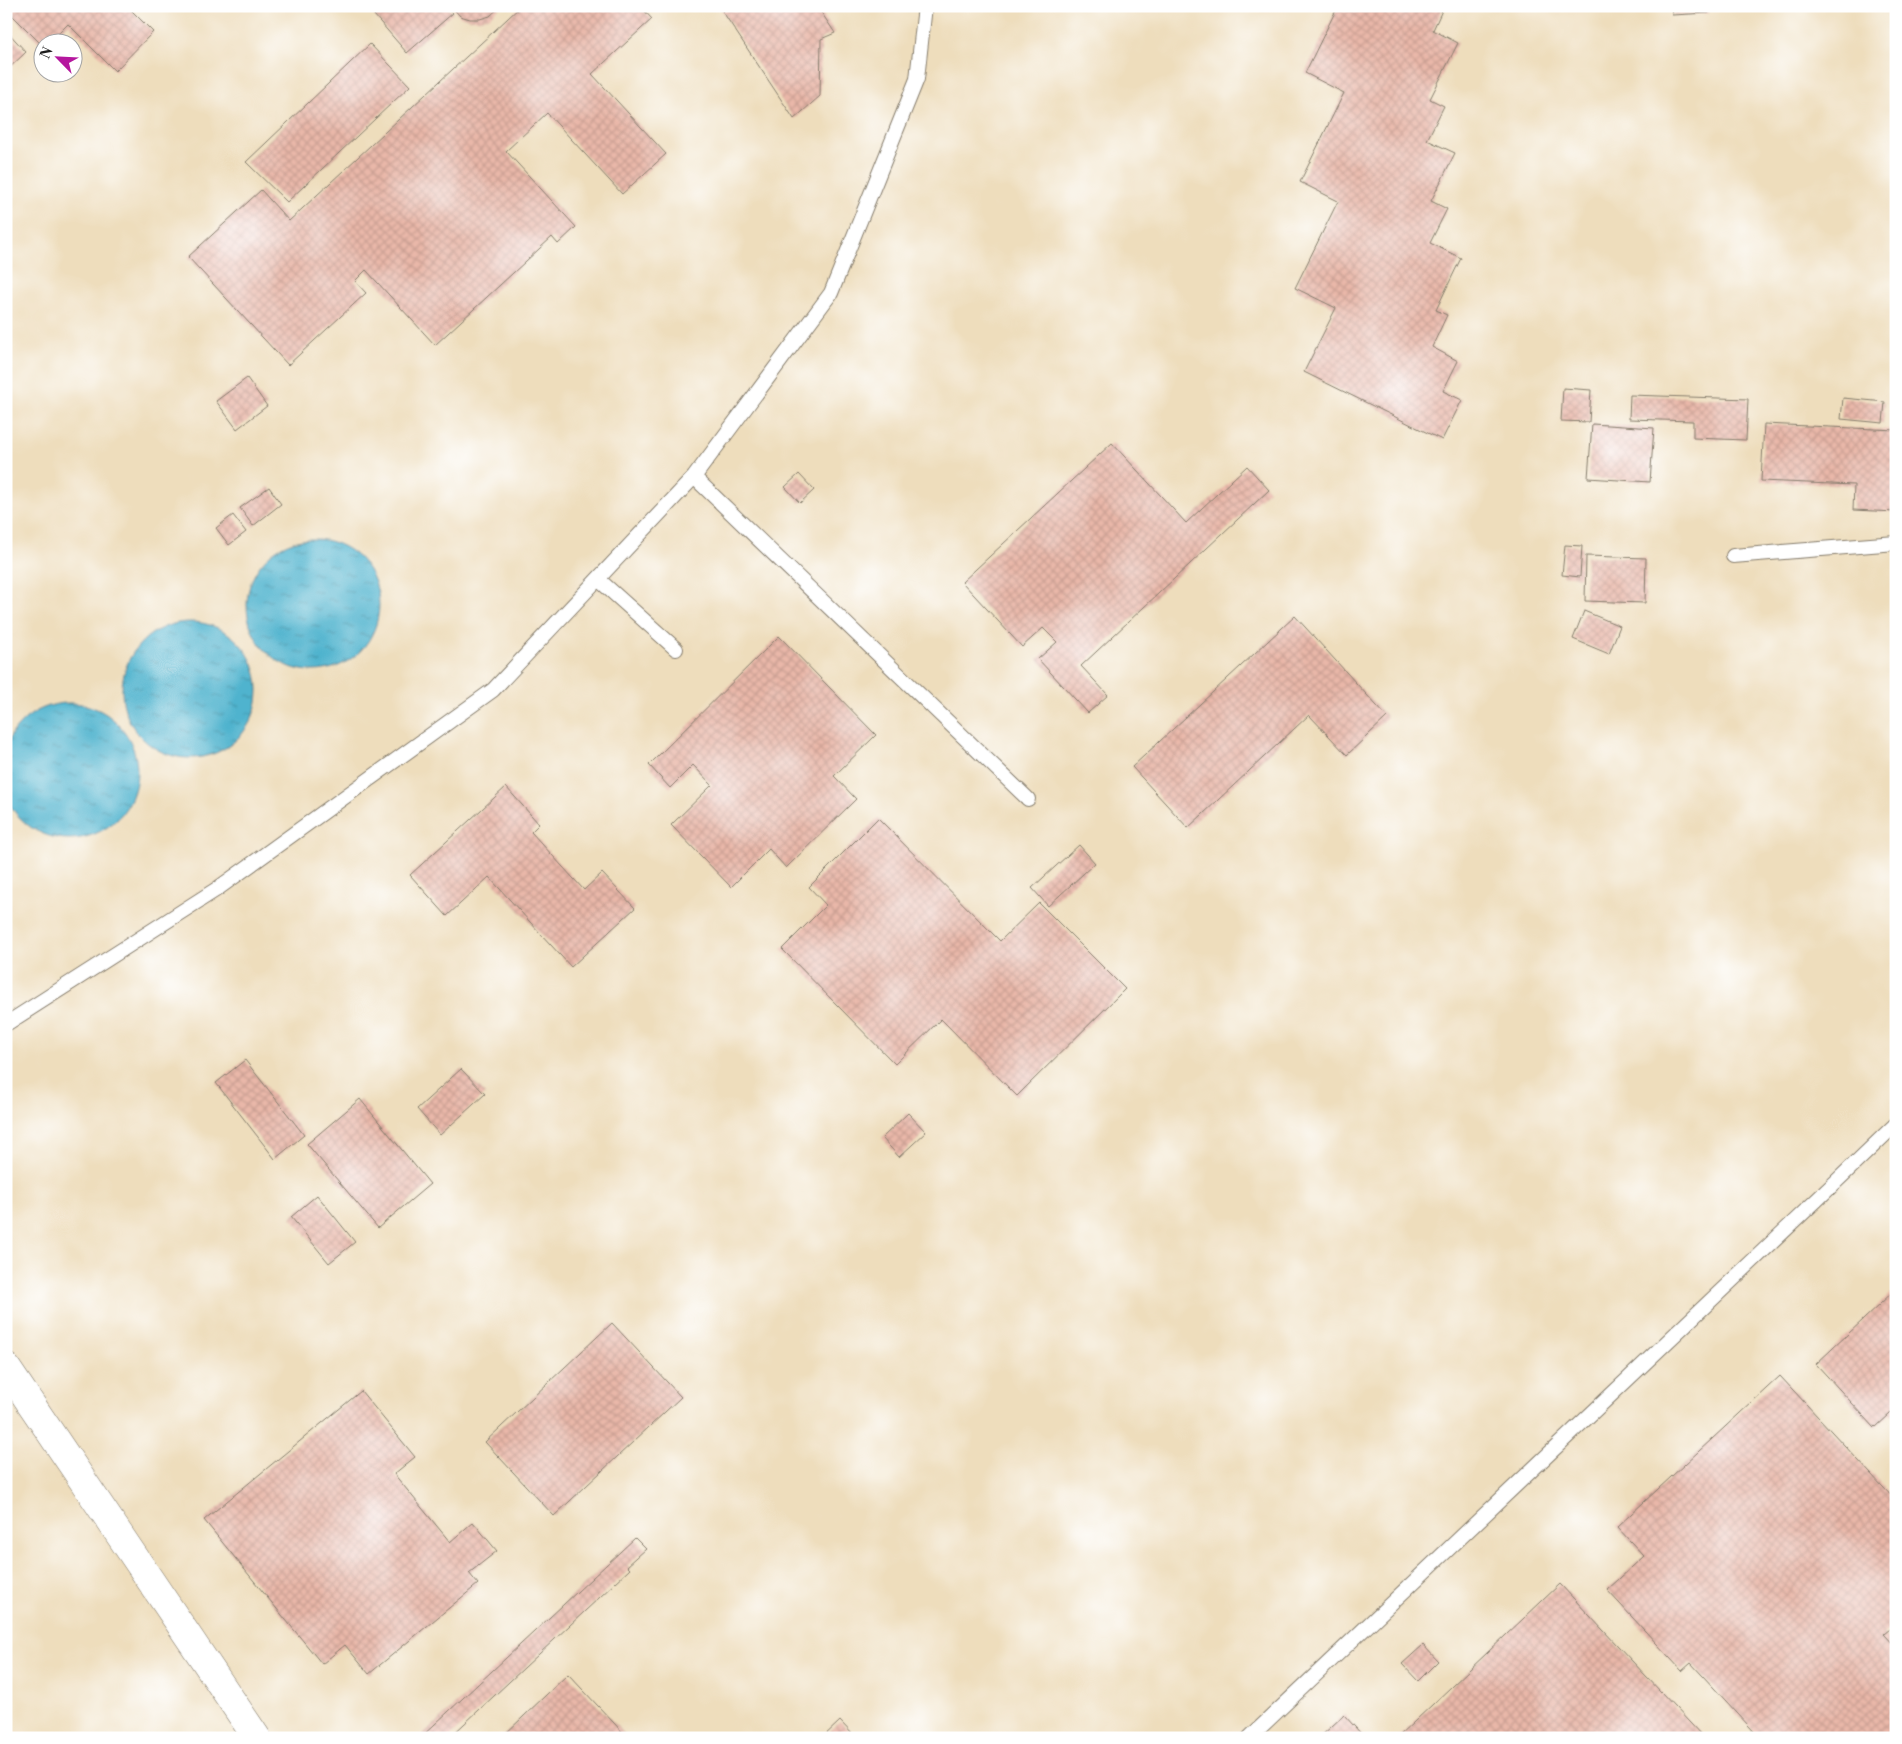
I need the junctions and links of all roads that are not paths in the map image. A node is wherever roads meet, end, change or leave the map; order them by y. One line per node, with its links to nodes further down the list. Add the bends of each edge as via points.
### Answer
1 (925, 6): 2 (lane, via 917,79 831,292)
2 (694, 477): 5 (lane); 7 (lane)
3 (1896, 543): 4 (lane)
4 (1733, 556)
5 (598, 579): 6 (lane); 8 (lane, via 494,690 216,889)
6 (676, 649)
7 (1028, 799)
8 (6, 1024)
9 (1896, 1124): 12 (lane)
10 (6, 1367): 11 (street)
11 (257, 1738)
12 (1248, 1738)

